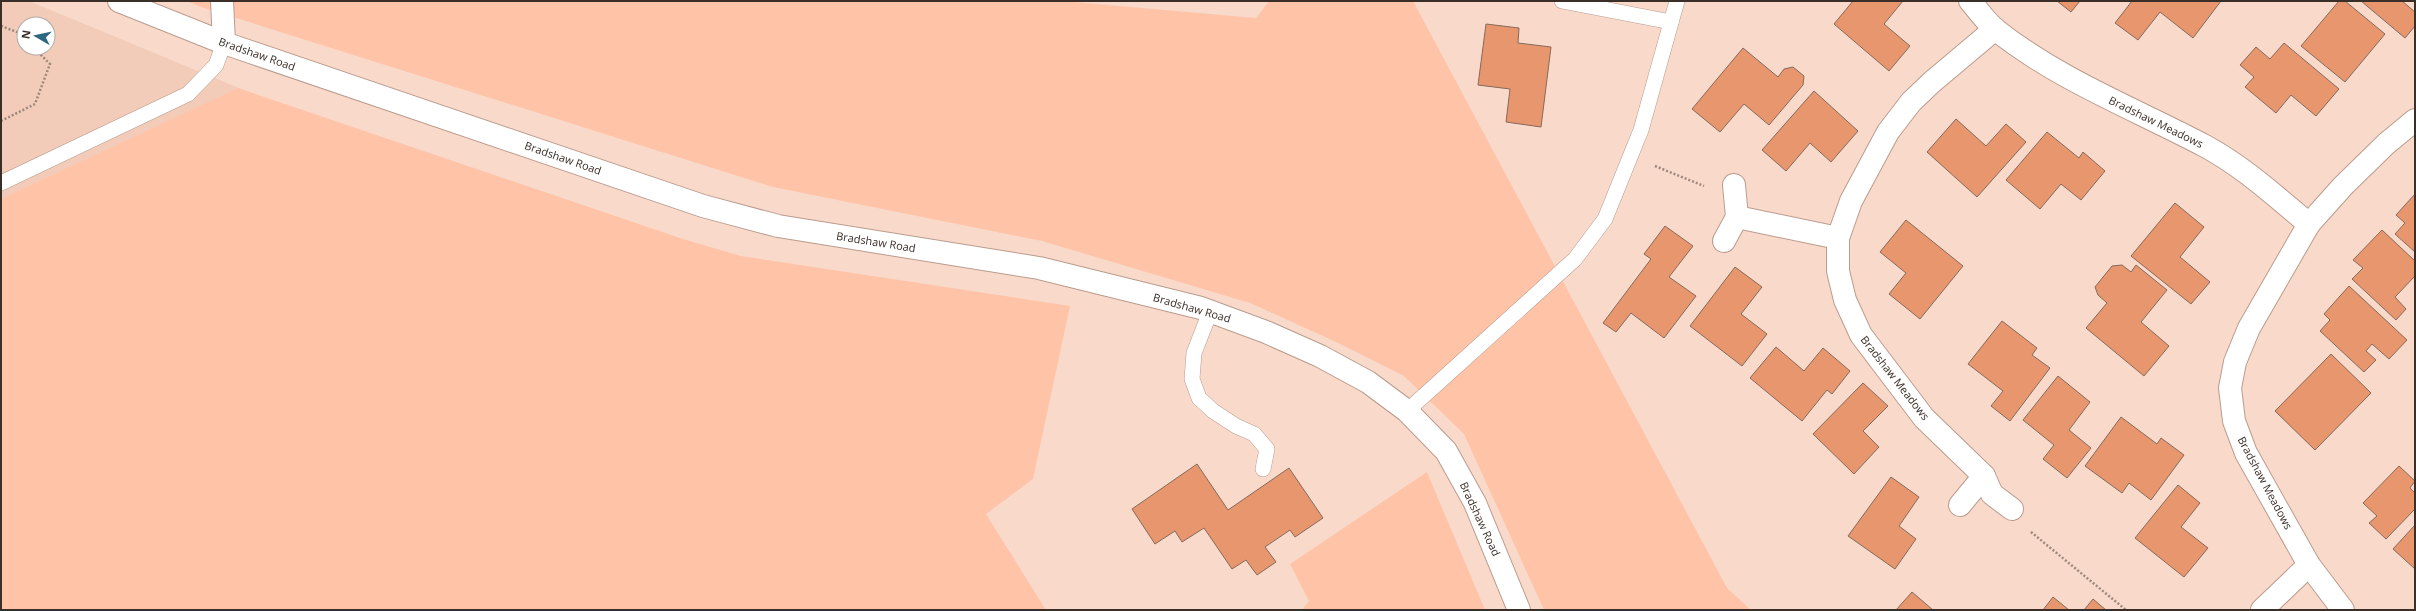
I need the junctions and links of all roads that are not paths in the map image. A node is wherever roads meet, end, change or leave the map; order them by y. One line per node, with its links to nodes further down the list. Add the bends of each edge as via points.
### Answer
1 (119, 1): 8 (street, Bradshaw Road)
2 (222, 1): 8 (street)
3 (1562, 1): 6 (lane)
4 (1677, 1): 6 (lane)
5 (1970, 1): 7 (street, Bradshaw Meadows)
6 (1671, 22): 15 (lane, via 1641,130 1605,219 1575,259)
7 (1995, 30): 11 (street, Bradshaw Meadows, via 2070,79 2206,147 2252,176); 12 (street, Bradshaw Meadows, via 1911,102 1888,132 1850,201)
8 (224, 43): 10 (lane, via 216,66 188,94); 14 (street, Bradshaw Road, via 703,206 778,226 1040,268)
9 (2415, 120): 11 (street, Bradshaw Meadows, via 2343,186)
10 (1, 183)
11 (2309, 224): 20 (street, Bradshaw Meadows, via 2249,328 2235,362 2230,388 2234,421 2246,453)
12 (1838, 238): 13 (street, via 1736,200); 17 (street, Bradshaw Meadows, via 1838,271 1843,293 1861,335 1924,418)
13 (1724, 241)
14 (1210, 312): 15 (street, Bradshaw Road, via 1266,332 1320,356 1368,382); 16 (lane, via 1194,353 1192,379 1199,398 1208,407 1236,426 1254,434 1267,449)
15 (1407, 411): 21 (street, Bradshaw Road, via 1446,451 1475,503)
16 (1262, 468)
17 (1984, 476): 18 (street); 19 (street, Bradshaw Meadows, via 1992,494)
18 (1960, 505)
19 (2012, 509)
20 (2309, 566): 22 (street); 23 (street, Bradshaw Meadows)
21 (1519, 610)
22 (2262, 610)
23 (2343, 610)

